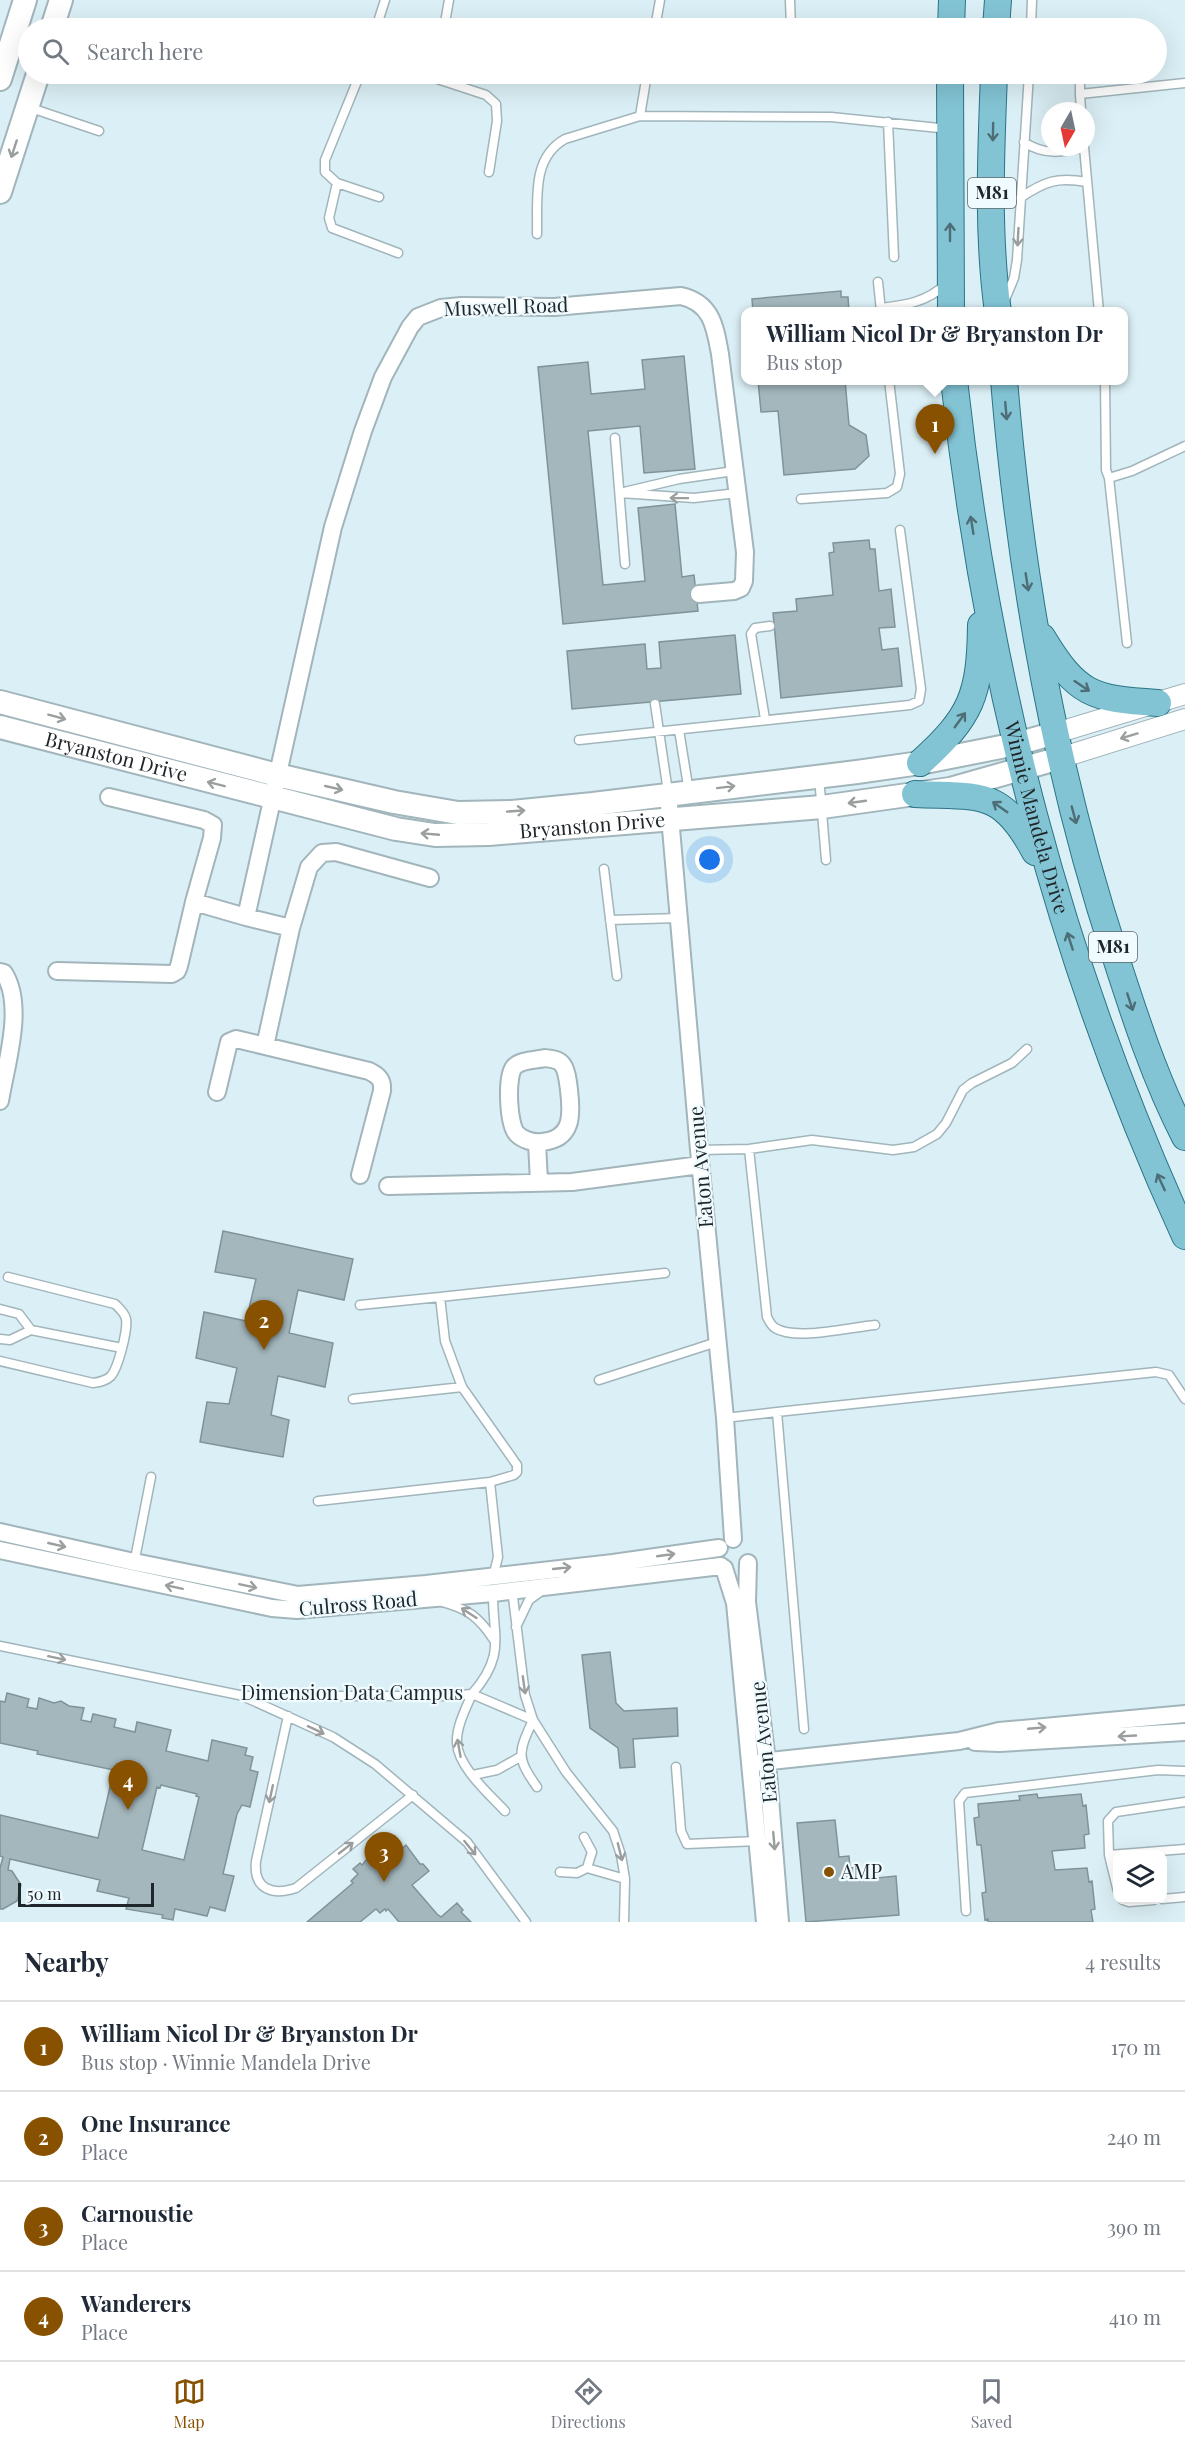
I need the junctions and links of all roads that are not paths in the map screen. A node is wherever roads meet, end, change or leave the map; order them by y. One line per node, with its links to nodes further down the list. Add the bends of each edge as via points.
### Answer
1 (25, 0): 10 (main road)
2 (62, 0): 11 (main road)
3 (385, 0): 12 (lane)
4 (449, 0): 13 (lane)
5 (660, 0): 14 (lane)
6 (790, 0): 15 (lane)
7 (952, 0): 16 (main road)
8 (998, 0): 17 (main road)
9 (1032, 0): 18 (lane)
10 (19, 18)
11 (56, 18)
12 (379, 18)
13 (446, 18)
14 (657, 18)
15 (791, 18)
16 (951, 18)
17 (997, 18)
18 (1031, 18)
19 (18, 22): 20 (main road)
20 (0, 79)
21 (1185, 83): 30 (lane)
22 (35, 84): 32 (main road)
23 (356, 84): 42 (lane, via 325,160 325,172)
24 (452, 84): 40 (lane, via 486,95 496,104)
25 (645, 84): 33 (lane)
26 (950, 84): 35 (main road, M81)
27 (994, 84): 54 (main road, M81, one-way to 54, via 993,280)
28 (1028, 84): 37 (lane)
29 (1080, 84): 30 (lane)
30 (1080, 94): 31 (lane)
31 (1080, 102)
32 (27, 107): 36 (lane); 43 (main road, one-way to 43)
33 (640, 116): 34 (lane, via 831,117); 46 (lane, via 554,145 540,171)
34 (888, 122): 35 (lane); 48 (lane)
35 (949, 129): 49 (main road, M81, one-way to 35)
36 (99, 131)
37 (1024, 142): 38 (lane); 45 (lane)
38 (1041, 151)
39 (1085, 156): 41 (lane)
40 (489, 172)
41 (1088, 182): 45 (lane, via 1044,182); 56 (lane)
42 (337, 183): 44 (lane); 47 (lane, via 329,218 332,228)
43 (0, 192)
44 (379, 197)
45 (1020, 198): 55 (lane, one-way to 55, via 1014,278)
46 (537, 234)
47 (398, 253)
48 (894, 257)
49 (950, 279): 52 (lane, via 928,298); 53 (main road, M81)
50 (878, 282): 51 (lane)
51 (881, 307)
52 (896, 307)
53 (951, 307)
54 (998, 307)
55 (1001, 307)
56 (1099, 307)
57 (889, 385): 67 (lane, via 900,474 897,487 887,493)
58 (954, 385): 70 (main road, Winnie Mandela Drive / M81, one-way to 58)
59 (1004, 385): 72 (main road, Winnie Mandela Drive / M81, one-way to 72, via 1008,441)
60 (1105, 385): 64 (lane)
61 (615, 438): 65 (lane)
62 (1185, 446): 64 (lane)
63 (734, 471): 65 (lane, via 679,478); 66 (street, Muswell Road); 90 (street, Muswell Road, via 716,332 708,311 698,302 681,296 554,307 461,306 441,308 418,317 383,377 356,452 333,527)
64 (1109, 478): 74 (lane)
65 (620, 493): 66 (lane, one-way to 65, via 693,498); 69 (lane)
66 (737, 493): 71 (street, Muswell Road, via 745,552 744,581 734,591)
67 (801, 499)
68 (900, 530): 79 (lane, via 920,700 910,705)
69 (625, 564)
70 (982, 583): 86 (main road, Winnie Mandela Drive / M81); 88 (main road, one-way to 70, via 955,727 972,699 980,661)
71 (699, 594)
72 (1034, 624): 77 (main road, one-way to 77, via 1057,661 1086,690 1101,697); 84 (main road, Winnie Mandela Drive / M81)
73 (770, 626): 79 (lane, via 754,628 751,634)
74 (1127, 643)
75 (1185, 694): 77 (street, Bryanston Drive)
76 (0, 702): 90 (main road, Bryanston Drive, one-way to 90)
77 (1158, 703): 84 (street, Bryanston Drive)
78 (655, 704): 83 (lane)
79 (765, 719): 82 (lane)
80 (1185, 719): 87 (street, Bryanston Drive, one-way to 87)
81 (0, 727): 95 (main road, Bryanston Drive, one-way to 81)
82 (679, 730): 83 (lane); 92 (lane)
83 (659, 732): 85 (lane); 92 (lane)
84 (1056, 733): 86 (main road, Bryanston Drive); 87 (main road, Winnie Mandela Drive / M81)
85 (579, 740)
86 (1016, 744): 88 (main road, Bryanston Drive); 89 (main road, Winnie Mandela Drive / M81)
87 (1060, 758): 89 (main road, Bryanston Drive); 114 (main road, Winnie Mandela Drive / M81, one-way to 114, via 1100,909 1142,1036)
88 (920, 763): 91 (main road, Bryanston Drive)
89 (1021, 771): 93 (main road, Bryanston Drive); 101 (main road, Winnie Mandela Drive / M81)
90 (277, 775): 92 (main road, Bryanston Drive, one-way to 92, via 458,813 512,812); 95 (street, Muswell Road)
91 (819, 777): 92 (main road, Bryanston Drive, one-way to 91); 96 (lane)
92 (679, 793): 97 (street, Eaton Avenue)
93 (915, 794): 96 (main road, Bryanston Drive, one-way to 96); 101 (main road, one-way to 93, via 1015,820 1001,806 979,797)
94 (109, 797): 102 (street, via 213,825)
95 (272, 798): 97 (main road, Bryanston Drive, one-way to 95, via 530,832 435,835); 103 (street, Muswell Road)
96 (822, 807): 97 (main road, Bryanston Drive); 98 (lane)
97 (672, 820): 104 (street, Eaton Avenue)
98 (826, 860)
99 (604, 869): 105 (lane)
100 (430, 878): 106 (street, via 336,852 322,853 309,867)
101 (1054, 890): 121 (main road, Winnie Mandela Drive / M81, one-way to 101, via 1149,1158 1106,1046)
102 (194, 902): 103 (street); 107 (street, via 174,973)
103 (246, 917): 106 (street)
104 (679, 918): 105 (lane); 117 (street, Eaton Avenue)
105 (610, 920): 109 (lane)
106 (291, 928): 110 (street)
107 (57, 971)
108 (0, 972): 113 (street, via 10,982 15,1002)
109 (617, 976)
110 (265, 1046): 112 (street, via 236,1039 229,1042); 118 (street, via 369,1071 380,1078 382,1091)
111 (1027, 1050): 116 (lane, via 1012,1064 963,1090 937,1134 914,1148 893,1150 812,1140)
112 (216, 1092)
113 (0, 1101)
114 (1185, 1137)
115 (537, 1143): 115 (street, via 514,1132 509,1081 514,1067 545,1058 557,1060 566,1073 570,1119 559,1137); 119 (street)
116 (749, 1149): 117 (lane); 127 (lane, via 767,1317 773,1327 799,1333)
117 (699, 1158): 119 (street, via 572,1182); 130 (street, Eaton Avenue)
118 (360, 1175)
119 (539, 1182): 120 (street)
120 (388, 1186)
121 (1185, 1236)
122 (665, 1273): 124 (lane)
123 (8, 1277): 131 (lane, via 115,1304 126,1319)
124 (440, 1297): 125 (lane); 134 (lane, via 445,1341)
125 (360, 1305)
126 (0, 1309): 128 (lane, via 19,1314)
127 (875, 1325)
128 (31, 1330): 129 (lane, via 10,1340); 131 (lane)
129 (0, 1339)
130 (717, 1342): 133 (lane); 138 (street, Eaton Avenue)
131 (122, 1348): 132 (lane, via 112,1374 105,1381 93,1383)
132 (0, 1361)
133 (599, 1380)
134 (462, 1387): 135 (lane); 140 (lane, via 517,1465 514,1475)
135 (353, 1399)
136 (1185, 1399): 137 (lane, via 1169,1375 1156,1372)
137 (777, 1412): 138 (lane); 163 (lane)
138 (725, 1418): 143 (street, Eaton Avenue)
139 (152, 1477): 148 (lane)
140 (490, 1482): 141 (lane); 145 (lane)
141 (318, 1501)
142 (0, 1532): 148 (street, Culross Road, one-way to 148)
143 (726, 1544): 146 (street, via 745,1544); 147 (street, via 717,1557); 149 (street, Culross Road, one-way to 143, via 614,1563)
144 (0, 1550): 148 (street, Culross Road)
145 (498, 1557): 149 (lane); 150 (lane, Dimension Data Campus)
146 (748, 1563): 147 (street, via 737,1571); 167 (street, Eaton Avenue, via 747,1602)
147 (722, 1567): 151 (street, Culross Road); 167 (street, Eaton Avenue, via 735,1604)
148 (132, 1570): 150 (street, Culross Road, one-way to 150, via 298,1595); 154 (street, Culross Road, one-way to 148, via 297,1610 272,1608)
149 (510, 1573): 150 (street, Culross Road); 152 (lane)
150 (493, 1575): 153 (lane, Dimension Data Campus)
151 (551, 1585): 152 (street, Culross Road); 155 (lane, via 529,1600)
152 (512, 1590): 153 (street, Culross Road); 155 (lane)
153 (493, 1593): 154 (street, Culross Road); 156 (lane, Dimension Data Campus)
154 (430, 1599): 156 (lane, one-way to 154, via 485,1626 463,1608)
155 (516, 1628): 162 (lane, one-way to 162, via 525,1695)
156 (496, 1643): 158 (lane, Dimension Data Campus, via 487,1677)
157 (0, 1646): 159 (lane, Dimension Data Campus, one-way to 159)
158 (472, 1694): 159 (lane, Dimension Data Campus); 162 (lane); 170 (lane, one-way to 158, via 462,1762 456,1741)
159 (244, 1696): 161 (lane)
160 (1185, 1714): 165 (street, one-way to 160, via 999,1731)
161 (288, 1716): 172 (lane, one-way to 172, via 357,1751); 172 (lane, one-way to 172, via 256,1861 259,1882 266,1888 283,1893 296,1888)
162 (533, 1720): 166 (lane); 182 (lane, one-way to 182, via 566,1772 612,1831)
163 (804, 1729)
164 (1185, 1732): 165 (street, one-way to 165, via 999,1743)
165 (959, 1741): 167 (street)
166 (520, 1757): 170 (lane, via 496,1770); 171 (lane)
167 (759, 1762): 176 (street, Eaton Avenue); 189 (street, Eaton Avenue, one-way to 189)
168 (676, 1767): 176 (lane, via 681,1831 687,1844)
169 (1185, 1771): 185 (lane, via 1158,1770 964,1793 959,1801)
170 (472, 1774): 174 (lane)
171 (537, 1787)
172 (413, 1795): 186 (lane, one-way to 186, via 467,1842)
173 (1185, 1802): 178 (lane, via 1112,1814 1108,1821)
174 (505, 1811)
175 (584, 1837): 179 (lane, via 592,1852)
176 (758, 1840): 188 (street, Eaton Avenue)
177 (1185, 1849): 178 (lane)
178 (1109, 1855): 180 (lane)
179 (587, 1868): 181 (lane, via 577,1873); 182 (lane)
180 (1113, 1871)
181 (560, 1872)
182 (625, 1879): 187 (lane)
183 (1185, 1897): 184 (lane)
184 (1167, 1899)
185 (966, 1911)
186 (526, 1922)
187 (624, 1922)
188 (765, 1922)
189 (780, 1922)

